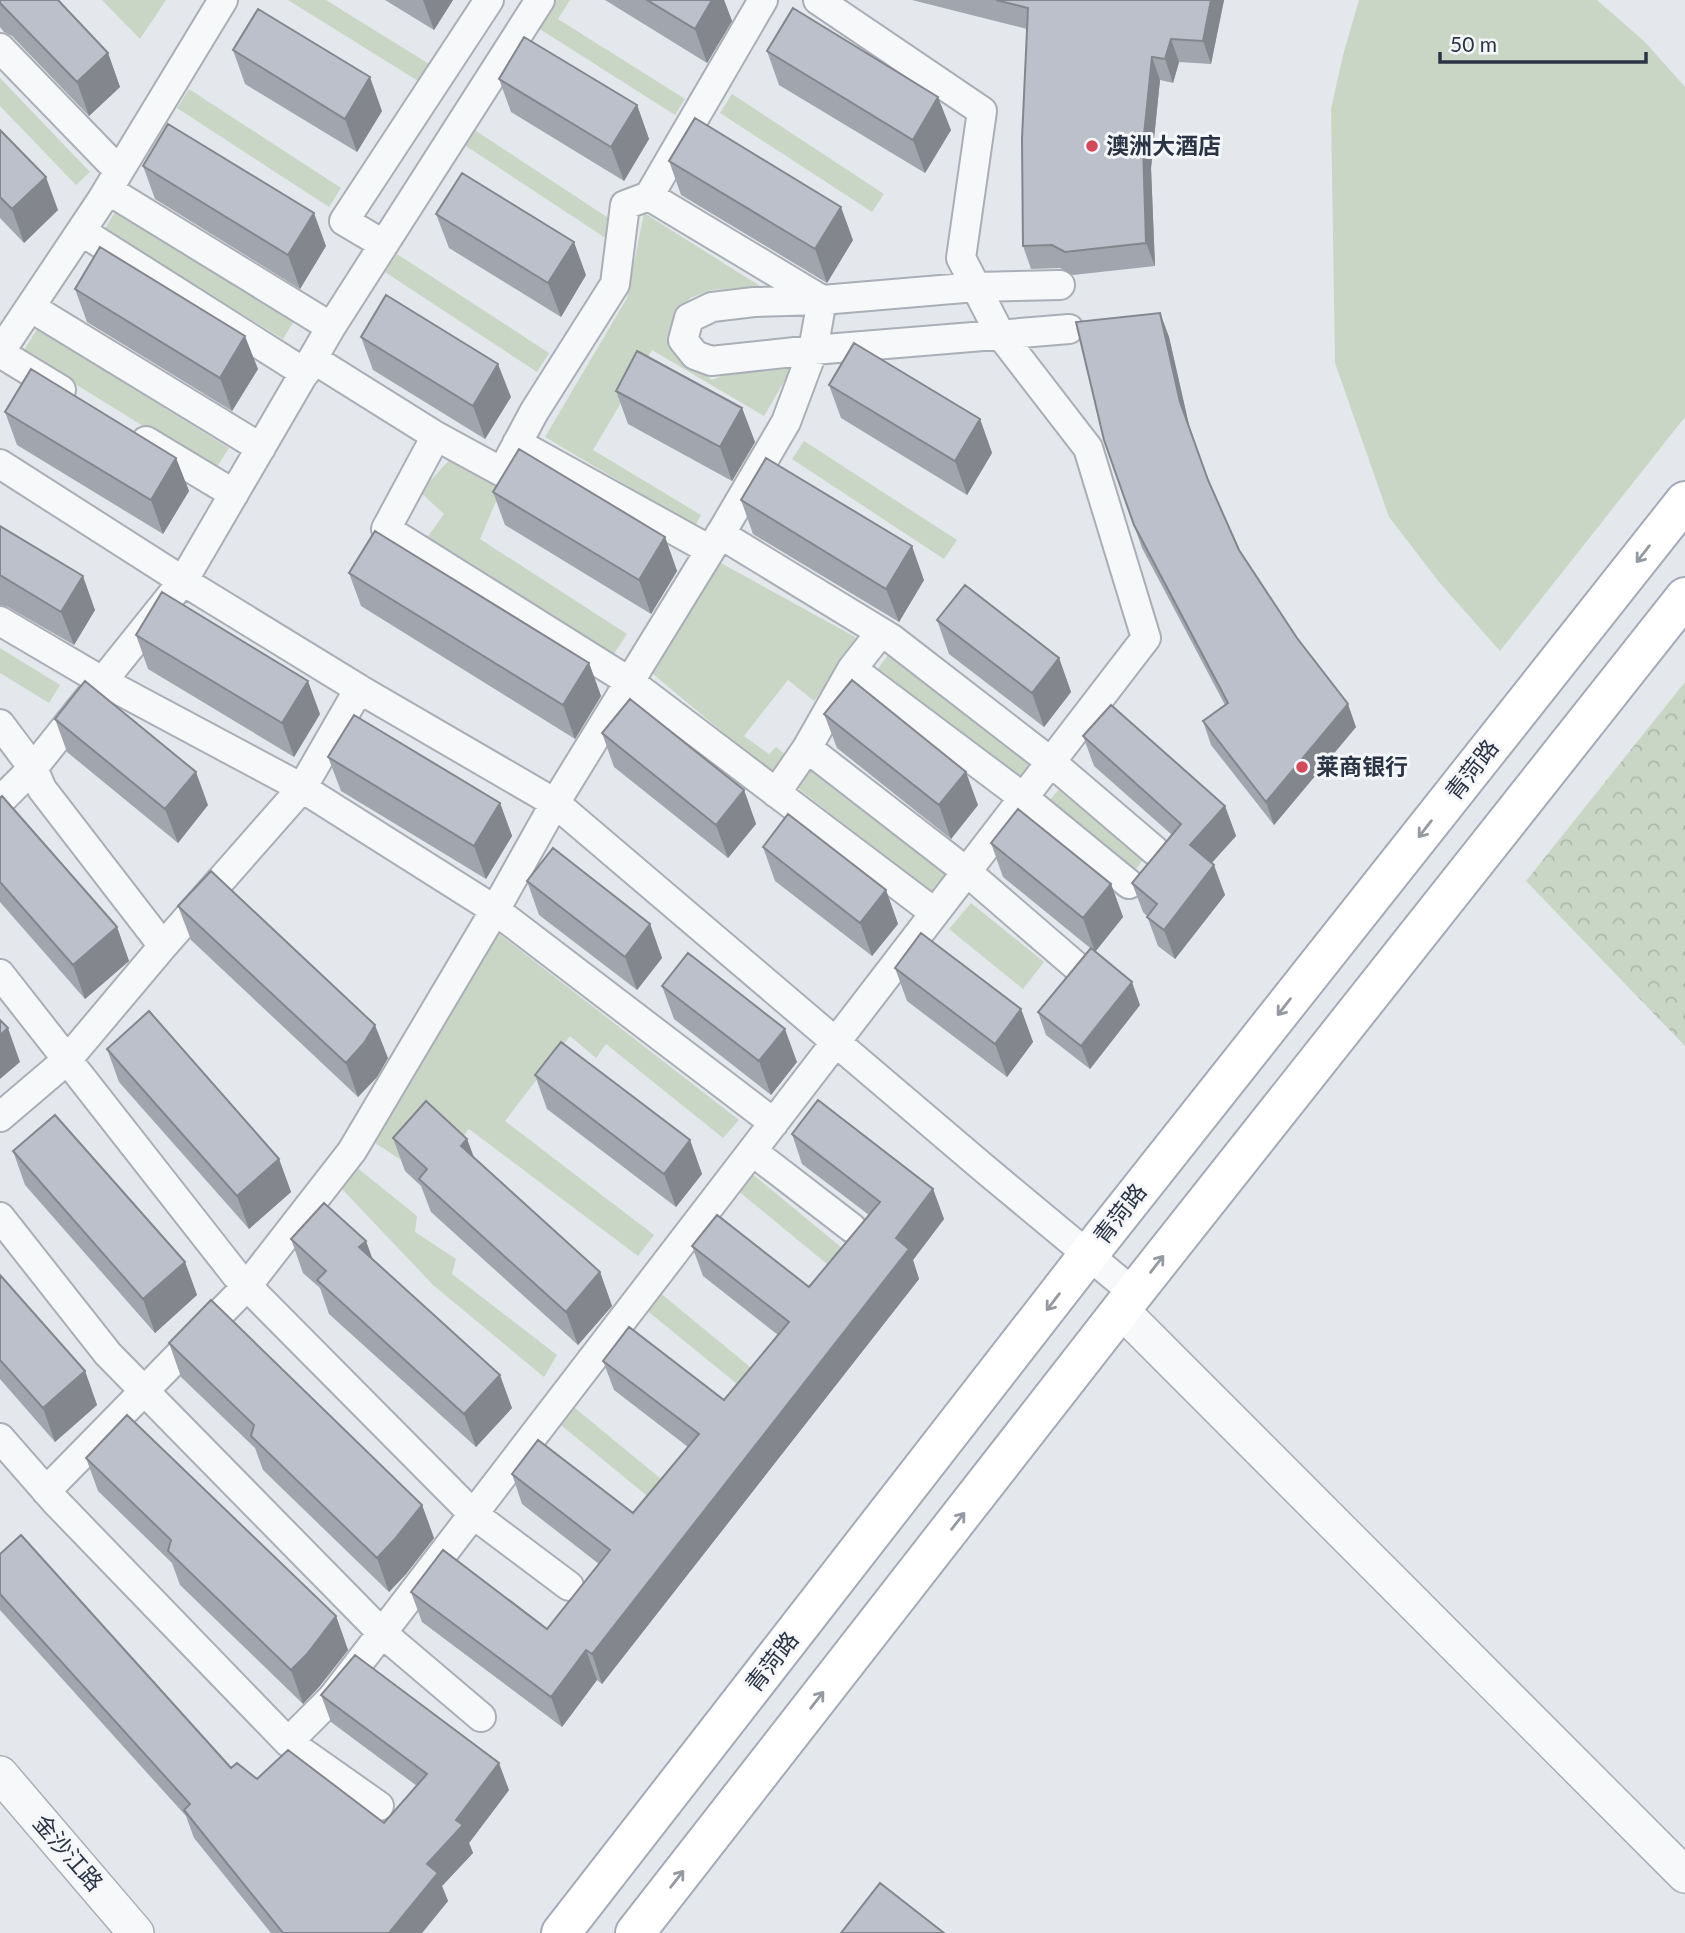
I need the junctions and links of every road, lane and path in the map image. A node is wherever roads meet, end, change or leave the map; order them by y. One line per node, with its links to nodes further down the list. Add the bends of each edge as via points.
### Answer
1 (223, 0): 7 (street)
2 (488, 0): 10 (street, via 344,221)
3 (540, 0): 10 (street)
4 (763, 0): 8 (street)
5 (818, 0): 12 (street, via 982,111 961,258)
6 (0, 48): 7 (street)
7 (113, 180): 9 (street); 15 (street)
8 (649, 196): 13 (street); 24 (street, via 625,205 615,284)
9 (80, 231): 14 (street); 20 (street)
10 (383, 244): 15 (street)
11 (1060, 285): 12 (street)
12 (976, 287): 13 (street); 17 (street)
13 (822, 300): 18 (street); 18 (street, via 712,307 689,318 683,340 695,355 711,361)
14 (30, 307): 19 (street); 25 (street)
15 (331, 327): 20 (street)
16 (1069, 329): 17 (street)
17 (1000, 334): 18 (street); 40 (street, via 1088,449 1146,638)
18 (813, 350): 29 (street, via 786,422)
19 (0, 353): 21 (street)
20 (309, 366): 23 (street); 25 (street)
21 (82, 402)
22 (129, 430): 27 (street)
23 (436, 436): 24 (street, via 502,472); 36 (street, via 386,529)
24 (517, 443): 29 (street)
25 (261, 447): 27 (street)
26 (0, 464): 30 (street)
27 (234, 494): 30 (street)
28 (1685, 501): 62 (main road, 青菏路, one-way to 62)
29 (715, 542): 33 (street); 36 (street)
30 (183, 581): 35 (street); 37 (street)
31 (1685, 597): 64 (main road, one-way to 31)
32 (0, 621): 35 (street)
33 (881, 632): 34 (street); 40 (street)
34 (852, 669): 39 (street); 44 (street)
35 (102, 681): 41 (street); 42 (street)
36 (630, 682): 43 (street); 46 (street)
37 (359, 689): 42 (street); 46 (street)
38 (0, 724): 41 (street)
39 (807, 748): 43 (street); 48 (street)
40 (1051, 762): 44 (street); 47 (street)
41 (33, 768): 45 (street); 52 (street, via 42,789)
42 (302, 788): 50 (street); 52 (street)
43 (776, 793): 51 (street)
44 (1024, 798): 48 (street); 49 (street)
45 (0, 801)
46 (555, 803): 50 (street); 55 (street)
47 (1154, 850)
48 (967, 872): 51 (street); 53 (street)
49 (1129, 884)
50 (495, 910): 58 (street); 63 (street, via 352,1151)
51 (935, 914): 55 (street)
52 (163, 946): 56 (street)
53 (1076, 966)
54 (0, 974): 56 (street)
55 (837, 1042): 58 (street); 62 (street)
56 (67, 1060): 57 (street); 63 (street)
57 (0, 1117)
58 (774, 1123): 59 (street)
59 (752, 1152): 61 (street); 68 (street)
60 (0, 1217): 65 (street, via 108,1354)
61 (852, 1228)
62 (1088, 1255): 64 (street); 77 (main road, 青菏路, one-way to 77)
63 (247, 1286): 65 (street); 68 (street)
64 (1128, 1302): 75 (street); 78 (main road, one-way to 64)
65 (145, 1392): 67 (street); 70 (street)
66 (0, 1438): 67 (street)
67 (47, 1491): 72 (street)
68 (473, 1514): 69 (street); 70 (street)
69 (569, 1586)
70 (382, 1633): 71 (street); 72 (street, via 332,1698)
71 (481, 1717)
72 (288, 1742): 74 (street)
73 (0, 1774): 76 (street, 金沙江路)
74 (379, 1806)
75 (1685, 1875)
76 (136, 1933)
77 (561, 1933)
78 (635, 1933)

